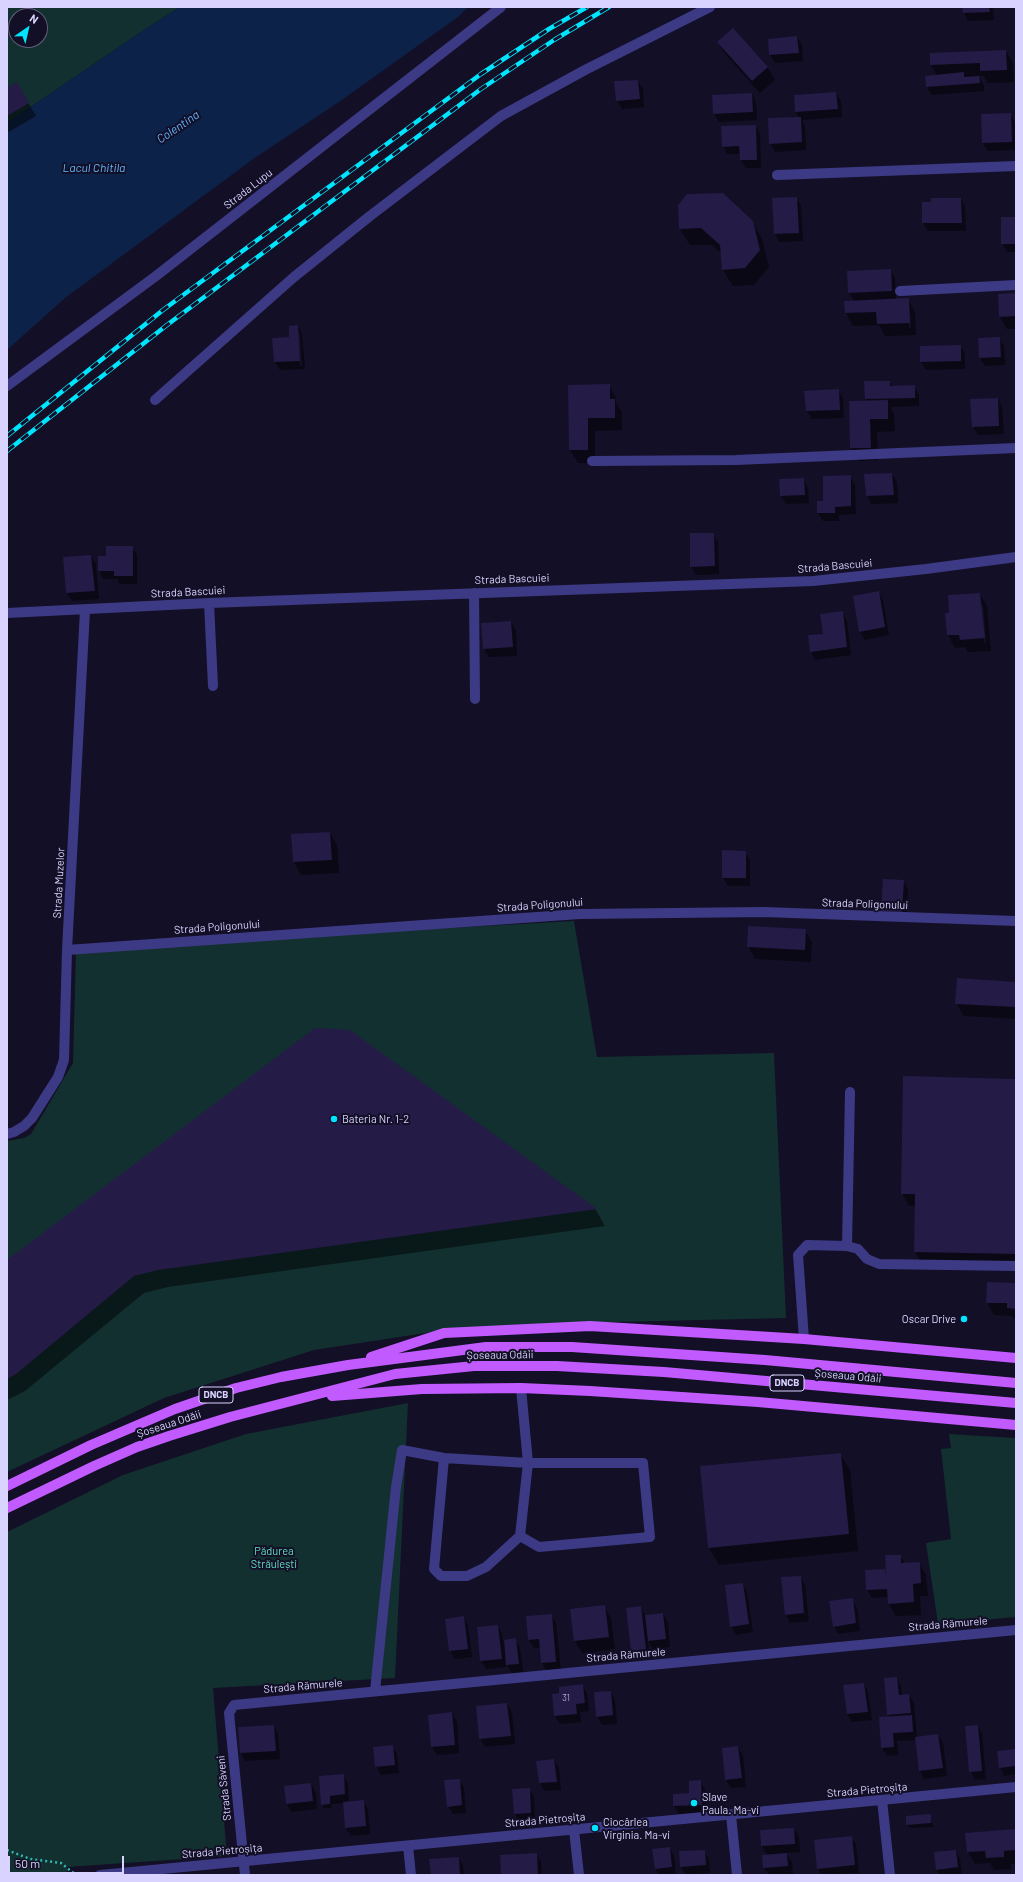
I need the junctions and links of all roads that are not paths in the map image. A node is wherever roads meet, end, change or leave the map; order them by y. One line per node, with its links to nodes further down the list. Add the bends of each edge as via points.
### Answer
1 (501, 7): 7 (street, Strada Lupu, via 162,272)
2 (710, 7): 8 (street, via 592,66 501,116 294,277)
3 (1016, 166): 4 (street)
4 (777, 175)
5 (1016, 285): 6 (street)
6 (900, 292)
7 (7, 386)
8 (155, 400)
9 (1016, 448): 10 (street, via 736,460)
10 (592, 461)
11 (1016, 557): 12 (street, Strada Bascuiei, via 813,581)
12 (474, 593): 13 (street, Strada Bascuiei); 17 (street)
13 (209, 603): 14 (street, Strada Bascuiei); 16 (street)
14 (85, 610): 15 (street, Strada Bascuiei); 19 (street, Strada Muzelor)
15 (7, 613)
16 (213, 686)
17 (475, 699)
18 (1016, 921): 19 (street, Strada Poligonului, via 764,912 580,914)
19 (67, 950): 21 (street, Strada Muzelor, via 62,1070 32,1118 24,1126)
20 (850, 1092): 22 (street)
21 (7, 1134)
22 (847, 1246): 23 (street, via 858,1249 866,1259 879,1264); 24 (street, via 807,1245 798,1255)
23 (1016, 1266)
24 (804, 1339): 25 (main road); 26 (main road, via 590,1326 444,1333)
25 (1016, 1358)
26 (348, 1365): 27 (main road, Șoseaua Odăii / DNCB, via 486,1347 572,1347 765,1360); 34 (main road, Șoseaua Odăii / DNCB, via 236,1388 175,1409 91,1445)
27 (1016, 1383)
28 (521, 1388): 29 (main road, via 422,1389); 31 (main road, via 758,1402); 33 (street)
29 (308, 1398): 30 (main road, Șoseaua Odăii / DNCB, via 395,1374 474,1366 532,1366 664,1372); 35 (main road, Șoseaua Odăii / DNCB, via 230,1417 137,1447)
30 (1016, 1403)
31 (1016, 1425)
32 (444, 1458): 33 (street); 36 (street, via 434,1569 441,1576 467,1576 486,1567); 38 (street, via 402,1450)
33 (528, 1463): 36 (street); 36 (street, via 643,1463 650,1537 539,1547)
34 (7, 1486)
35 (7, 1508)
36 (520, 1536)
37 (1016, 1630): 38 (street, Strada Rămurele)
38 (375, 1691): 39 (street, Strada Rămurele)
39 (238, 1704): 45 (street, Strada Săveni, via 230,1708 229,1713)
40 (1016, 1787): 41 (street, Strada Pietroșița)
41 (882, 1800): 42 (street, Strada Pietroșița); 51 (street)
42 (731, 1815): 43 (street, Strada Pietroșița); 50 (street)
43 (574, 1830): 44 (street, Strada Pietroșița); 49 (street)
44 (408, 1846): 45 (street, Strada Pietroșița); 48 (street)
45 (243, 1861): 46 (street, Strada Pietroșița); 47 (street, Strada Săveni)
46 (100, 1875)
47 (245, 1875)
48 (411, 1875)
49 (579, 1875)
50 (737, 1875)
51 (890, 1875)

